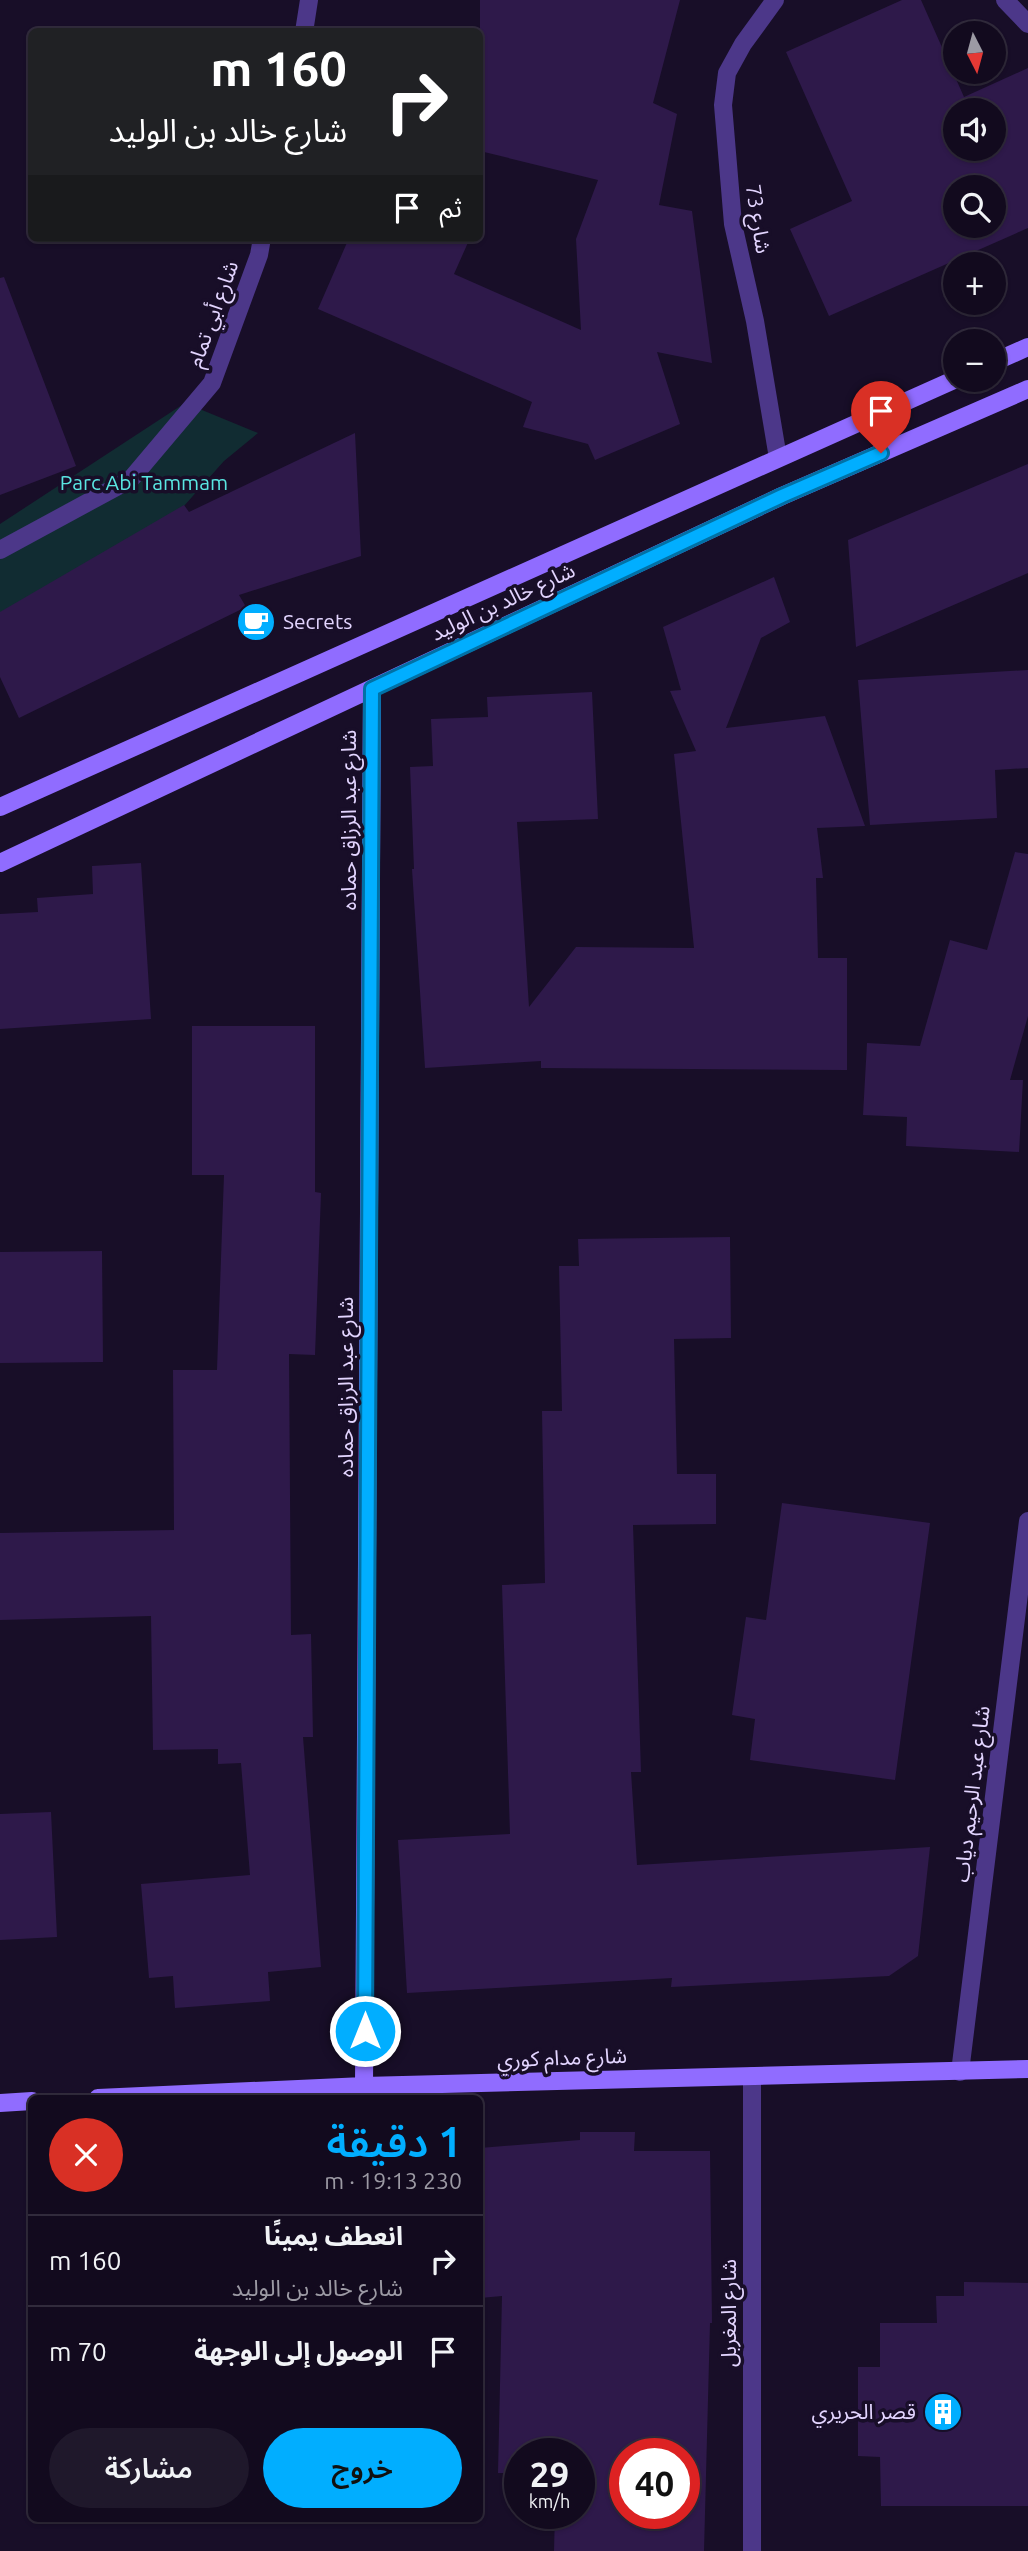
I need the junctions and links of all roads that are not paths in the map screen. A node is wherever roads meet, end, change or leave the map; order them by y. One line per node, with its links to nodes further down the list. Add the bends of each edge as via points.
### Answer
1 (309, 0): 5 (street)
2 (775, 0): 11 (street, شارع 73, via 727,73 723,104 733,224)
3 (1005, 0): 4 (street)
4 (1028, 24)
5 (305, 28)
6 (261, 242): 12 (street, شارع أبي تمام, via 212,383 131,479)
7 (1028, 347): 8 (street)
8 (1006, 357)
9 (943, 385): 11 (street, شارع خالد بن الوليد)
10 (1028, 389): 13 (street, شارع خالد بن الوليد, via 782,496)
11 (778, 457): 14 (street, شارع خالد بن الوليد)
12 (0, 551)
13 (372, 689): 15 (street, شارع خالد بن الوليد); 20 (street, شارع عبد الرزاق حماده)
14 (0, 807)
15 (0, 863)
16 (1028, 1521): 18 (street, شارع عبد الرحيم دياب)
17 (1028, 2069): 18 (street, شارع مدام كوري)
18 (960, 2072): 19 (street, شارع مدام كوري)
19 (752, 2076): 20 (street, شارع مدام كوري); 24 (street, شارع المغربل)
20 (364, 2086): 21 (street, شارع مدام كوري)
21 (164, 2095)
22 (28, 2101): 23 (street)
23 (0, 2103)
24 (752, 2551)

